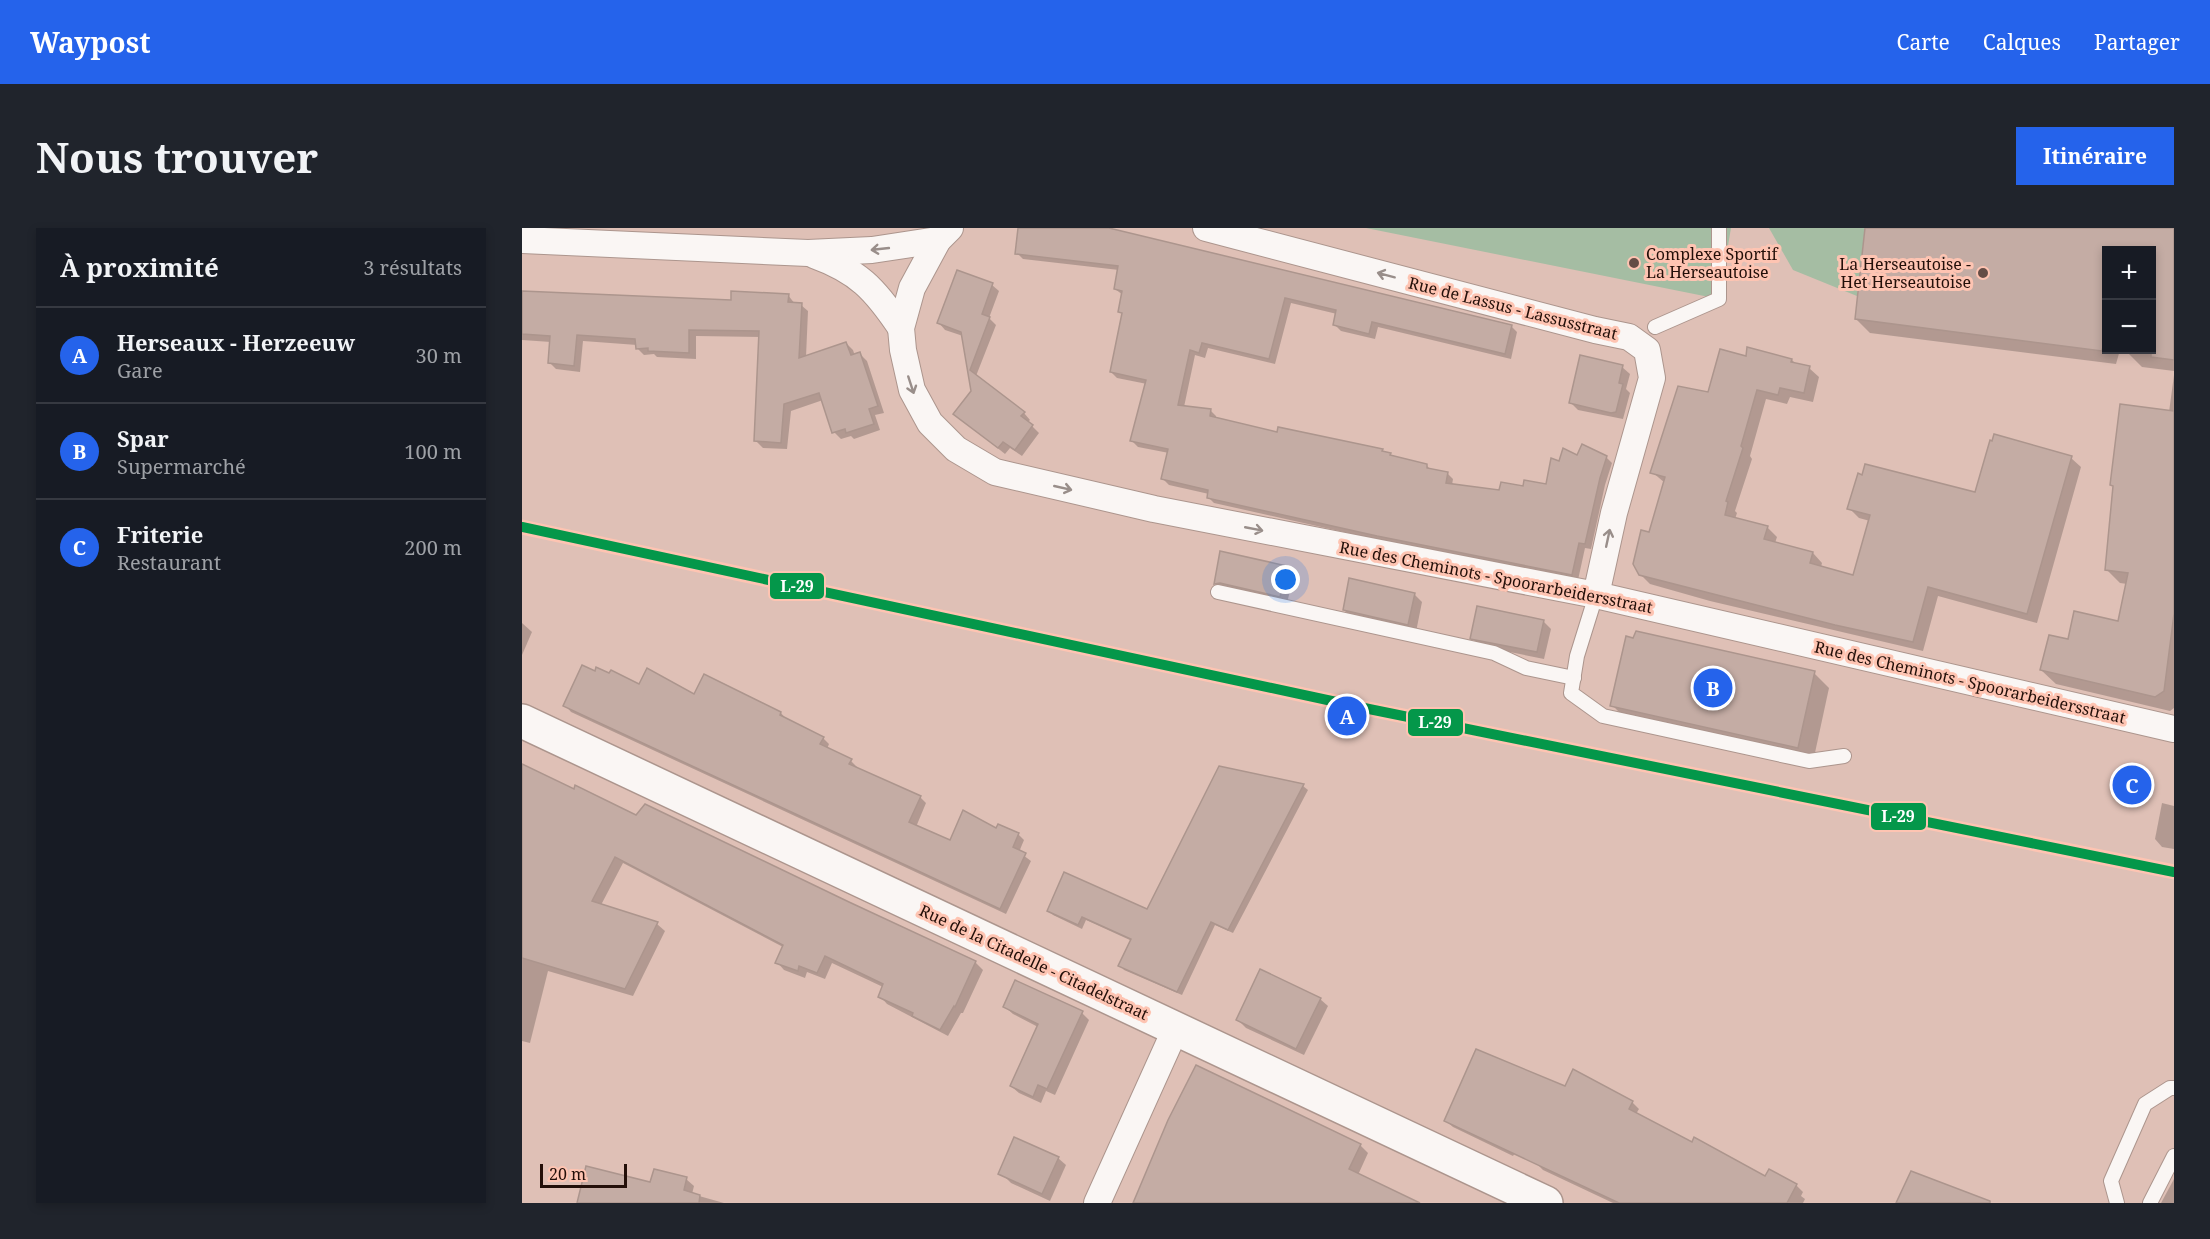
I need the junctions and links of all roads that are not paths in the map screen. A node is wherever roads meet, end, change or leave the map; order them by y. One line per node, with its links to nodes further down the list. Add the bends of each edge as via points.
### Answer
1 (1206, 228): 4 (street, Rue de Lassus - Lassusstraat)
2 (1719, 228): 7 (lane, via 1719,299)
3 (944, 234): 6 (street, one-way to 6, via 872,250); 8 (street, via 912,288)
4 (1270, 236): 10 (street, Rue de Lassus - Lassusstraat, one-way to 4, via 1614,513 1652,378 1647,350 1629,337)
5 (522, 240): 6 (street)
6 (808, 253): 8 (street, via 838,264 872,288)
7 (1655, 327)
8 (901, 328): 10 (street, Rue des Cheminots - Spoorarbeidersstraat, one-way to 10, via 912,390 930,423 956,449 995,472 1154,509)
9 (1218, 592): 11 (lane, via 1494,653 1526,669)
10 (1596, 595): 11 (lane); 13 (street, Rue des Cheminots - Spoorarbeidersstraat)
11 (1574, 678): 14 (lane, via 1571,693 1603,716 1809,761)
12 (522, 721): 15 (street, Rue de la Citadelle - Citadelstraat)
13 (2174, 729)
14 (1844, 756)
15 (1176, 1028): 18 (street); 19 (street, Rue de la Citadelle - Citadelstraat)
16 (2174, 1088): 20 (lane, via 2145,1104 2111,1181)
17 (2174, 1156): 21 (lane)
18 (1097, 1203)
19 (1546, 1203)
20 (2117, 1203)
21 (2150, 1203)

